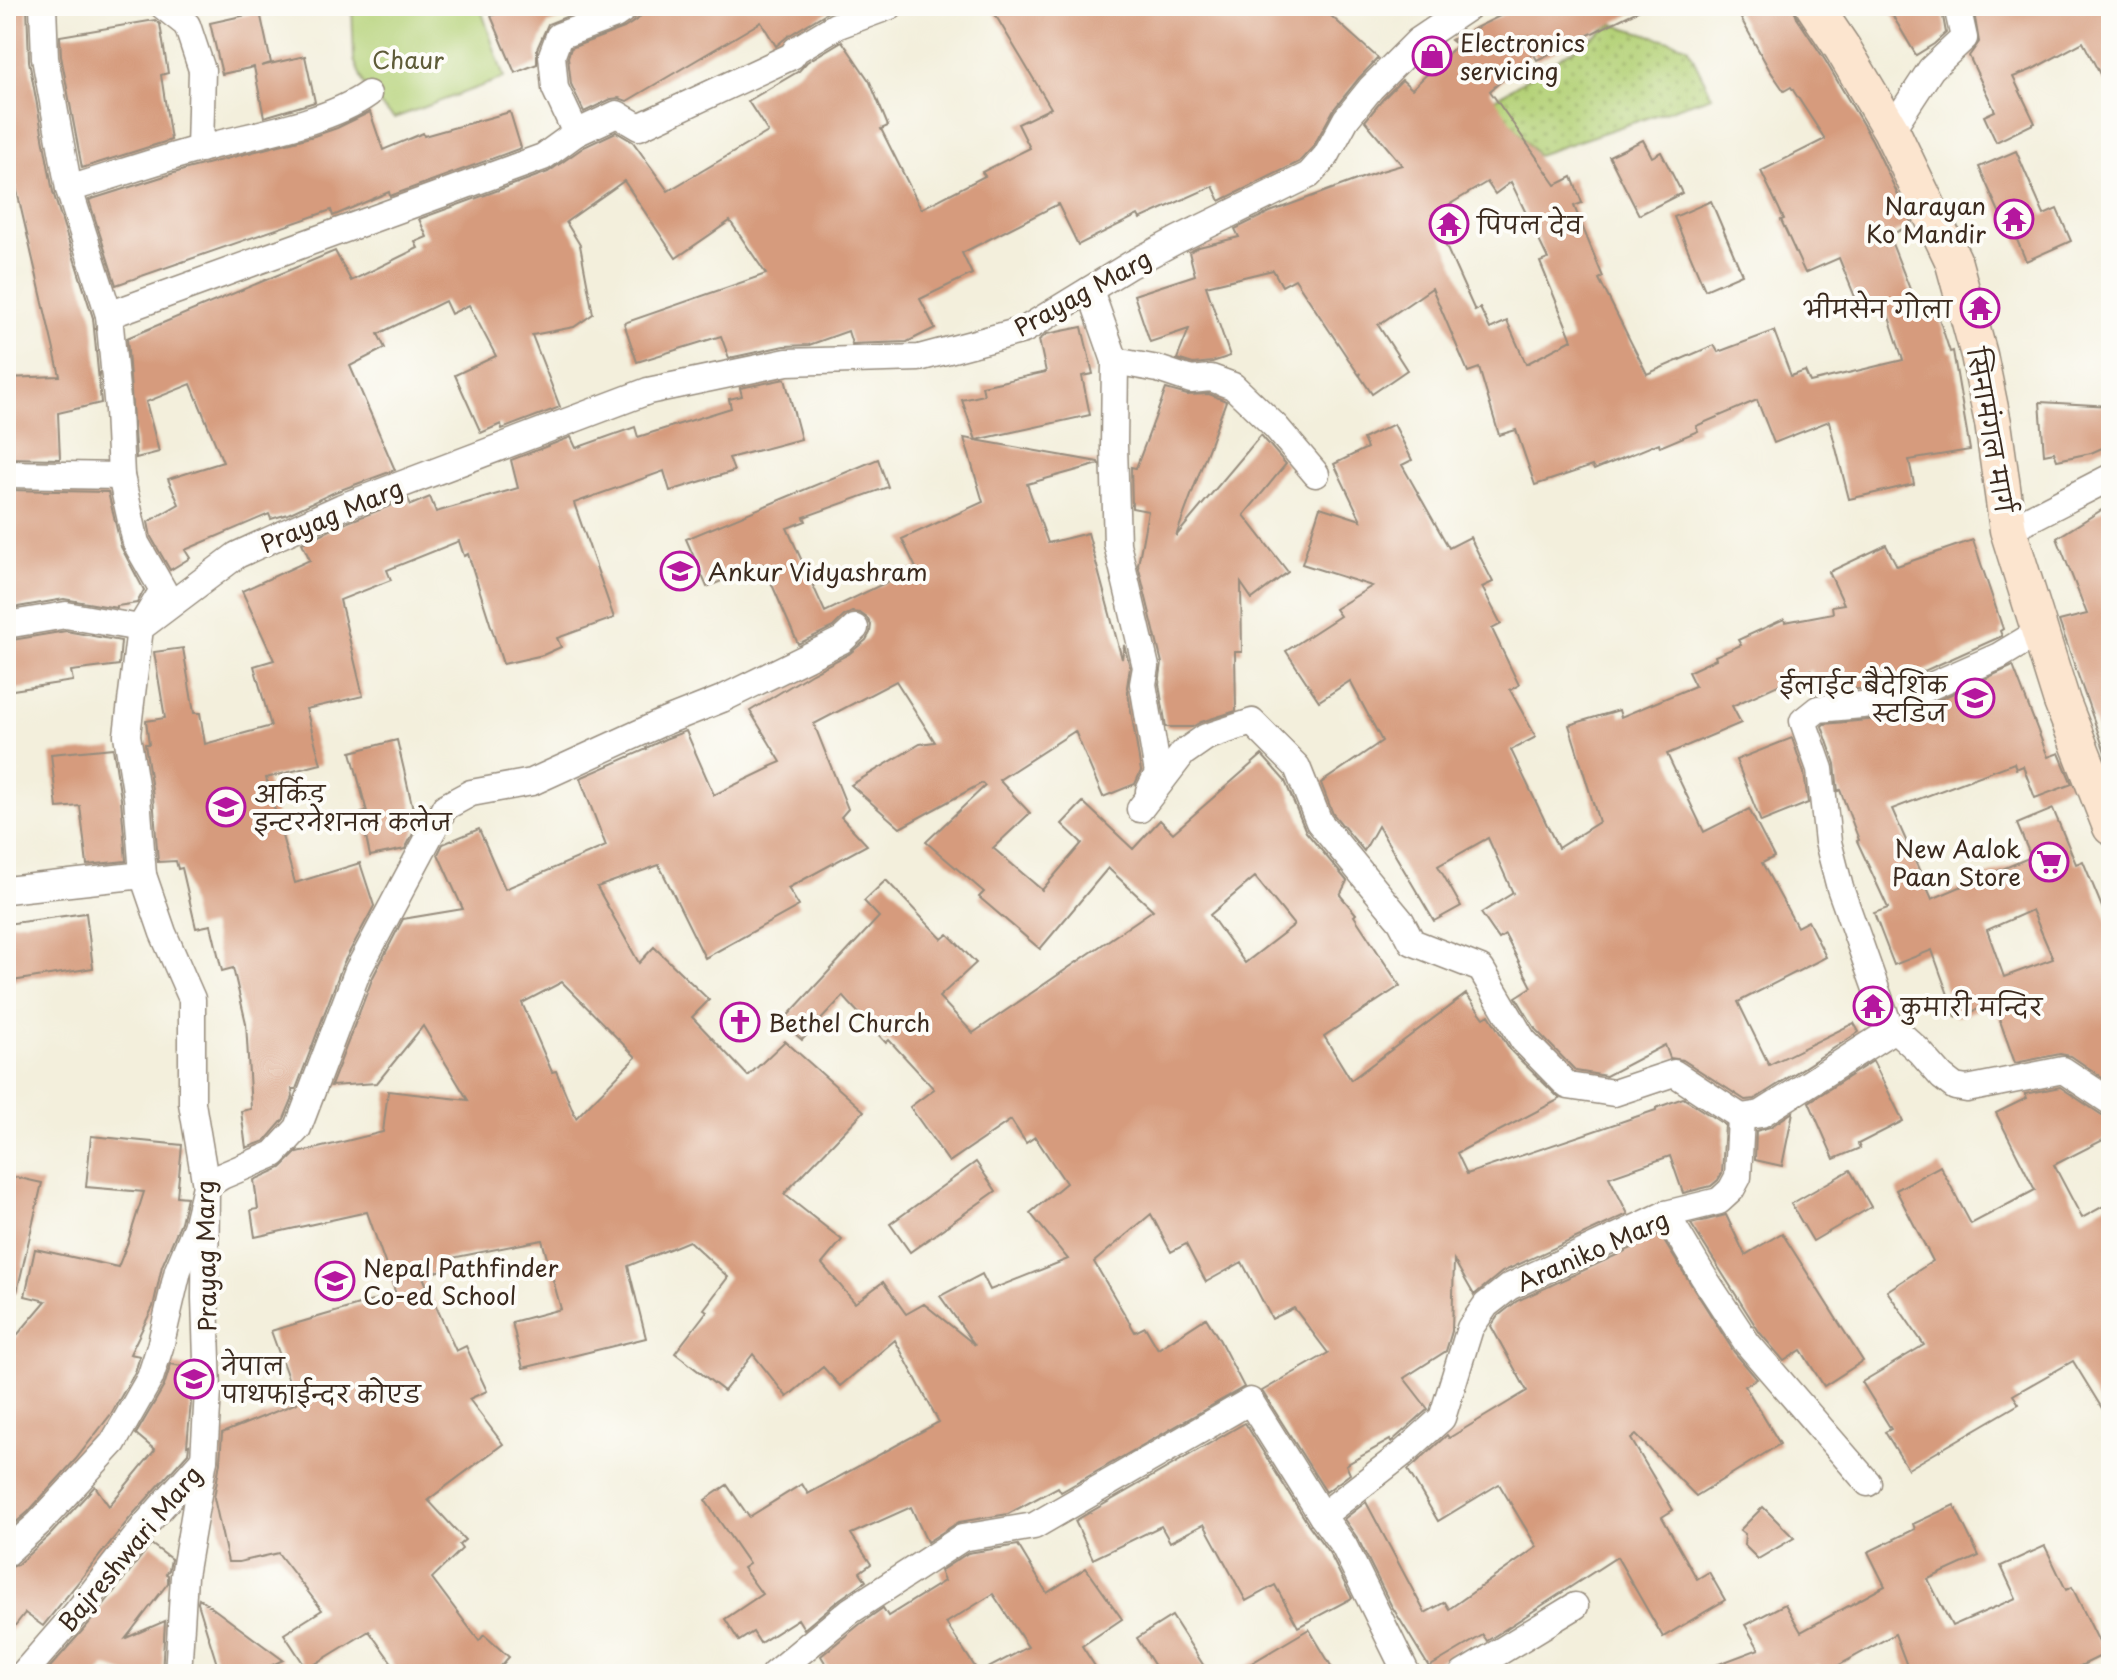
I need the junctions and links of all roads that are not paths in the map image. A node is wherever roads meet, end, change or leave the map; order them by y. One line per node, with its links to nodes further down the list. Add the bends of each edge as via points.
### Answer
1 (43, 6): 12 (street, via 45,58)
2 (163, 6): 11 (street, via 187,25 202,70)
3 (628, 6): 10 (street, via 559,36 552,55 555,88)
4 (890, 6): 10 (street, via 836,26 792,56 639,127 617,114)
5 (1470, 6): 13 (street, Prayag Marg, via 1418,41 1371,88 1309,175)
6 (1814, 6): 9 (main road, सिनामंगल मार्ग)
7 (1957, 6): 9 (street, via 1964,38 1931,69)
8 (368, 94): 11 (street, via 307,121)
9 (1891, 130): 20 (main road, सिनामंगल मार्ग, via 1953,260 1993,423)
10 (576, 133): 14 (street, via 543,157)
11 (200, 149): 12 (street)
12 (69, 189): 14 (street)
13 (1090, 290): 15 (street); 22 (street, Prayag Marg, via 1024,330 919,358 787,362 648,391 342,507 237,555)
14 (109, 315): 18 (street)
15 (1115, 361): 17 (street, via 1233,386); 30 (street, via 1117,544 1146,667 1143,684 1158,773 1140,809 1183,753 1206,737 1252,722 1297,767 1319,822 1401,921 1412,942 1481,969 1523,1040 1568,1086 1614,1093 1674,1073)
16 (6, 474): 18 (street)
17 (1316, 474)
18 (121, 476): 22 (street, via 136,543 163,590)
19 (2111, 477): 20 (street)
20 (2008, 530): 24 (main road, सिनामंगल मार्ग)
21 (6, 625): 22 (street, via 66,615)
22 (140, 628): 26 (street, Prayag Marg, via 127,735)
23 (855, 628): 31 (street, via 842,640 722,699 532,782 471,793 445,807 358,970 298,1128 274,1154)
24 (2039, 632): 25 (main road, सिनामंगल मार्ग); 28 (street, via 1999,656 1895,702 1818,709 1803,721 1820,769 1828,842 1840,888)
25 (2111, 827)
26 (143, 875): 27 (street); 31 (street, Prayag Marg, via 192,999 192,1103)
27 (6, 890)
28 (1891, 1031): 29 (street, via 1955,1087 2063,1070); 30 (street, via 1761,1114)
29 (2111, 1102)
30 (1741, 1117): 32 (street, Araniko Marg, via 1738,1177 1731,1190 1719,1201)
31 (206, 1186): 33 (street, Prayag Marg); 36 (street, via 150,1378 113,1443)
32 (1666, 1214): 34 (street, via 1747,1343); 35 (street, Araniko Marg, via 1509,1287 1486,1305 1470,1328 1442,1418)
33 (204, 1459): 38 (street, Bajreshwari Marg); 39 (street, Prayag Marg, via 184,1576)
34 (1868, 1483)
35 (1322, 1516): 40 (street, via 1250,1401 1034,1526 962,1538 850,1611); 41 (street, via 1344,1546)
36 (6, 1553)
37 (1575, 1606): 42 (street)
38 (23, 1674)
39 (178, 1674)
40 (774, 1674)
41 (1407, 1674)
42 (1463, 1674)

